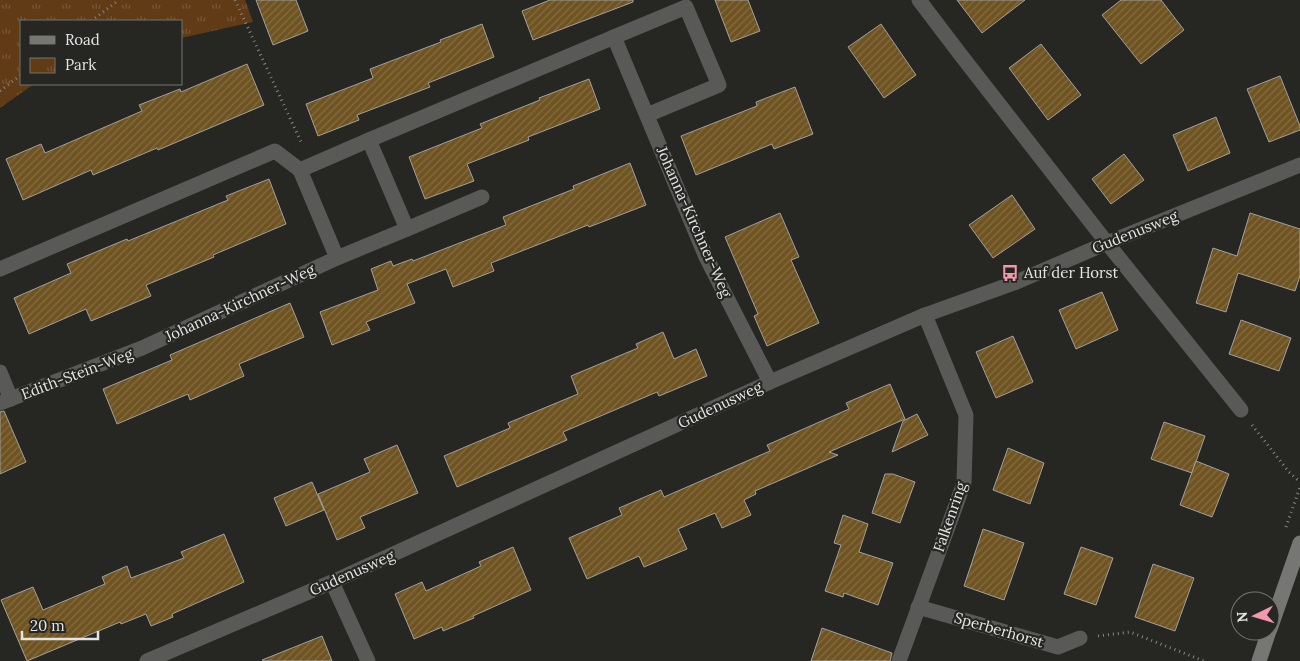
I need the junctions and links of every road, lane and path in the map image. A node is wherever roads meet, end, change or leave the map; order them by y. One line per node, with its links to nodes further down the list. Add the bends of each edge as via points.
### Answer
1 (118, 0): 4 (path)
2 (235, 0): 11 (path)
3 (920, 0): 14 (street)
4 (92, 20)
5 (614, 37): 8 (street, Johanna-Kirchner-Weg); 8 (street, via 686,7 690,16 718,85); 9 (street)
6 (20, 76): 7 (path)
7 (0, 91)
8 (646, 115): 20 (street, Johanna-Kirchner-Weg, via 706,257)
9 (370, 140): 11 (street); 13 (street)
10 (1300, 165): 14 (street, Gudenusweg)
11 (306, 168): 15 (street); 16 (street, via 275,151)
12 (482, 197): 13 (street, Johanna-Kirchner-Weg)
13 (407, 228): 15 (street, Johanna-Kirchner-Weg)
14 (1108, 243): 17 (street, Gudenusweg, via 1014,284); 22 (street)
15 (337, 258): 18 (street, Johanna-Kirchner-Weg)
16 (0, 269)
17 (925, 315): 20 (street, Gudenusweg); 27 (street, Falkenring, via 966,415 964,483)
18 (142, 348): 21 (street, Edith-Stein-Weg)
19 (0, 372): 21 (street, Edith-Stein-Weg)
20 (770, 382): 25 (street, Gudenusweg)
21 (6, 401)
22 (1241, 410): 23 (path, via 1288,472)
23 (1300, 482)
24 (1300, 543): 26 (street)
25 (332, 582): 30 (street, Gudenusweg); 31 (street)
26 (1280, 601)
27 (918, 607): 28 (street, Sperberhorst, via 1058,646); 32 (street, Falkenring)
28 (1080, 638): 33 (path, via 1130,632)
29 (1266, 641): 34 (street)
30 (147, 661)
31 (368, 661)
32 (899, 661)
33 (1204, 661)
34 (1259, 661)

